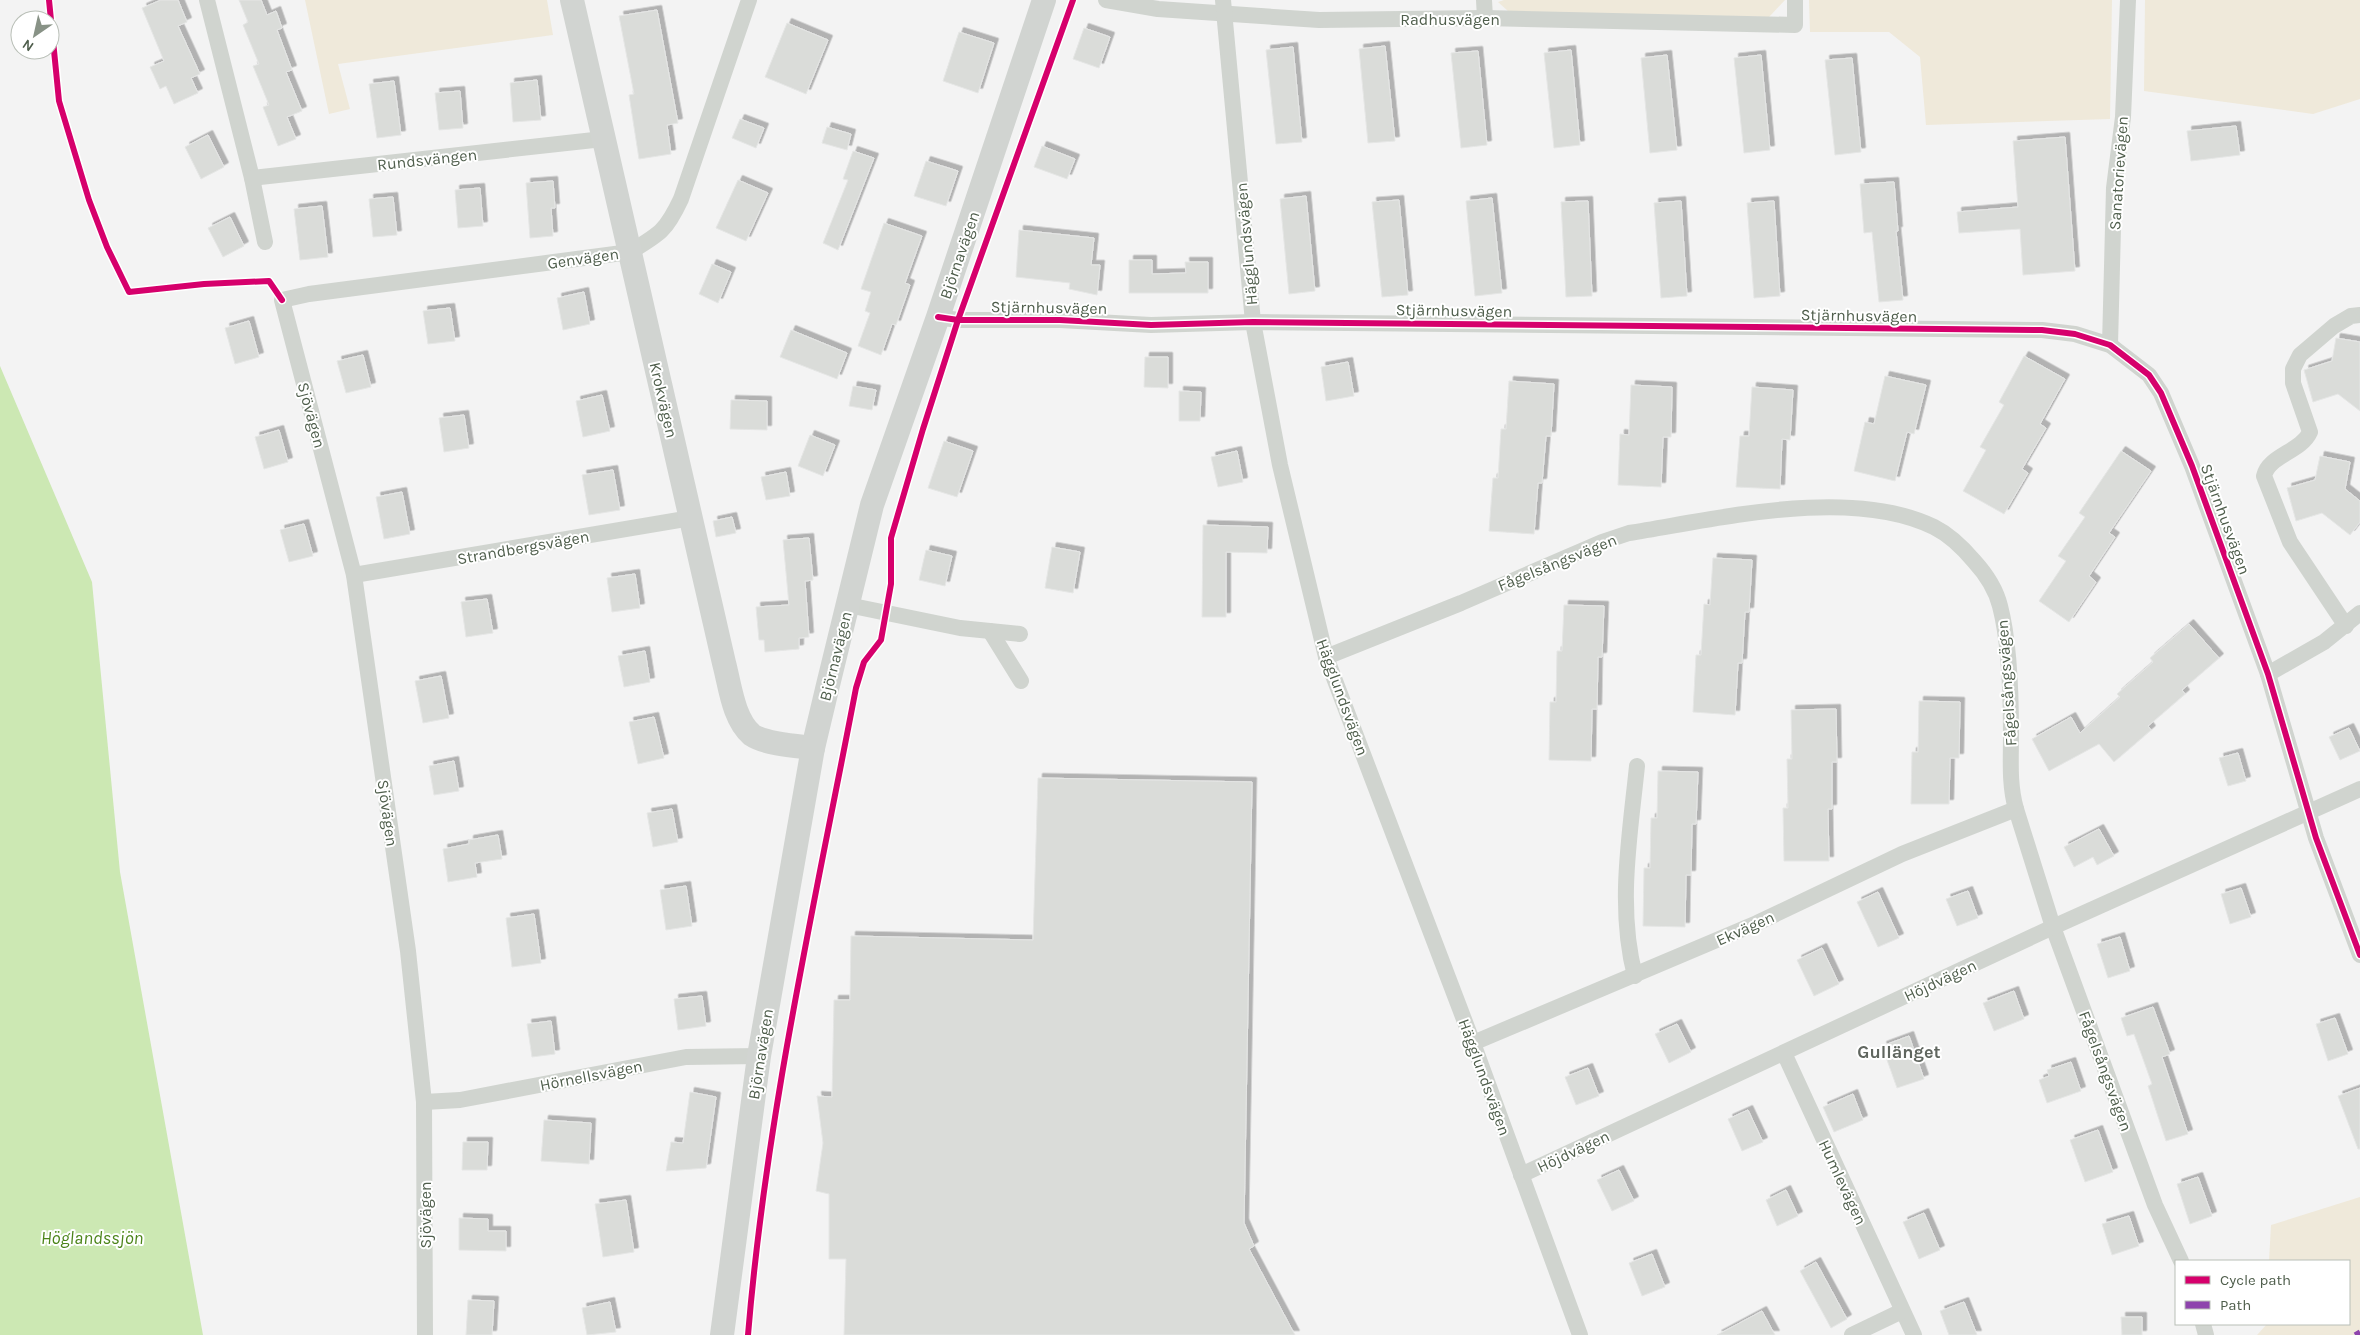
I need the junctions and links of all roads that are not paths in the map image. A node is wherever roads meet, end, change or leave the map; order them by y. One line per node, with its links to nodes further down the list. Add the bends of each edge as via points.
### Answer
1 (207, 0): 12 (street)
2 (572, 0): 11 (main road, Krokvägen)
3 (749, 0): 14 (street, Genvägen, via 681,199 670,222 659,234)
4 (1039, 0): 17 (main road, Björnavägen)
5 (1106, 0): 9 (street, Radhusvägen, via 1158,9)
6 (1484, 0): 10 (street)
7 (1795, 0): 10 (street, Radhusvägen, via 1795,24)
8 (2128, 0): 19 (street, Sanatorievägen, via 2123,117 2114,188)
9 (1223, 7): 10 (street, Radhusvägen, via 1319,20); 18 (street, Hägglundsvägen)
10 (1485, 18)
11 (603, 139): 12 (street, Rundsvängen); 14 (main road, Krokvägen)
12 (252, 178): 13 (street)
13 (265, 242)
14 (630, 252): 15 (street, Genvägen); 20 (main road, Krokvägen)
15 (282, 300): 21 (street, Sjövägen)
16 (2360, 315): 24 (street, via 2351,316 2334,326 2295,362 2293,383 2310,432 2305,440 2268,467 2264,476 2290,542)
17 (938, 317): 18 (street, Stjärnhusvägen, via 1152,325); 22 (main road, Björnavägen, via 872,505)
18 (1253, 322): 19 (street, Stjärnhusvägen, via 2042,330 2075,334); 27 (street, Hägglundsvägen, via 1280,465)
19 (2110, 345): 28 (street, Stjärnhusvägen, via 2149,375 2161,393 2192,466)
20 (690, 518): 21 (street, Strandbergsvägen); 30 (main road, Krokvägen, via 724,663 742,722 753,735 764,740)
21 (354, 575): 41 (street, Sjövägen, via 408,951)
22 (848, 605): 25 (street); 30 (main road, Björnavägen)
23 (2360, 613): 24 (street)
24 (2346, 626): 28 (street)
25 (990, 631): 26 (street); 29 (street)
26 (1020, 634)
27 (1326, 657): 33 (street, Fågelsångsvägen, via 1629,533 1798,508 1838,508 1916,519 1936,528 1962,547 1984,573 2001,607 2011,703 2011,791); 38 (street, Hägglundsvägen)
28 (2268, 674): 34 (street, Stjärnhusvägen)
29 (1021, 681)
30 (813, 748): 40 (main road, Björnavägen)
31 (1637, 766): 37 (street, via 1626,881 1628,943)
32 (2360, 789): 34 (street, Höjdvägen)
33 (2016, 809): 35 (street, Fågelsångsvägen); 37 (street, Ekvägen, via 1902,854)
34 (2308, 812): 35 (street, Höjdvägen); 36 (street, Stjärnhusvägen)
35 (2053, 927): 39 (street, Höjdvägen); 43 (street, Fågelsångsvägen, via 2155,1206)
36 (2360, 955)
37 (1635, 976): 38 (street, Ekvägen)
38 (1473, 1042): 42 (street, Hägglundsvägen)
39 (1784, 1053): 42 (street, Höjdvägen); 44 (street, Humlevägen)
40 (759, 1056): 41 (street, Hörnellsvägen, via 686,1056 460,1100); 46 (main road, Björnavägen)
41 (424, 1102): 45 (street, Sjövägen)
42 (1521, 1175): 47 (street, Hägglundsvägen)
43 (2181, 1260)
44 (1902, 1311): 48 (street); 49 (street, Humlevägen)
45 (425, 1335)
46 (722, 1335)
47 (1580, 1335)
48 (1852, 1335)
49 (1914, 1335)

